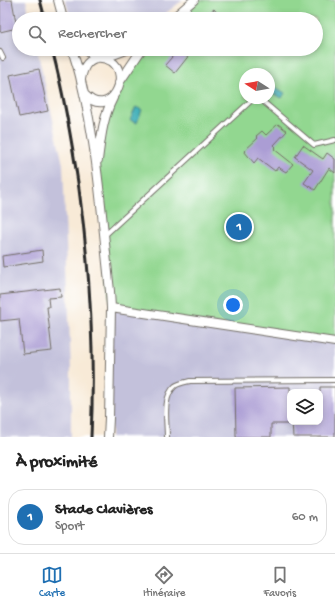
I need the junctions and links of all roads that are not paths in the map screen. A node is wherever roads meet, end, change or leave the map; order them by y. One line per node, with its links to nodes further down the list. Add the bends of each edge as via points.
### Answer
1 (58, 0): 3 (street)
2 (194, 0): 4 (street)
3 (61, 12)
4 (180, 12)
5 (0, 52): 10 (lane)
6 (74, 56): 12 (street)
7 (97, 56): 11 (street)
8 (107, 56): 11 (street)
9 (137, 56): 13 (street)
10 (3, 58)
11 (101, 58): 12 (street, via 86,64); 13 (street, via 112,61 118,67)
12 (81, 80): 14 (street)
13 (120, 83): 15 (street)
14 (84, 94): 15 (street, via 95,102 105,102); 19 (street)
15 (114, 94): 19 (street, via 103,128)
16 (247, 104): 20 (lane)
17 (266, 104): 18 (lane, via 314,145)
18 (335, 140)
19 (97, 168): 20 (street)
20 (104, 236): 21 (street)
21 (111, 308): 22 (street); 24 (street)
22 (335, 342)
23 (335, 380): 25 (lane, via 190,381 176,386 168,396)
24 (108, 437)
25 (167, 437)

